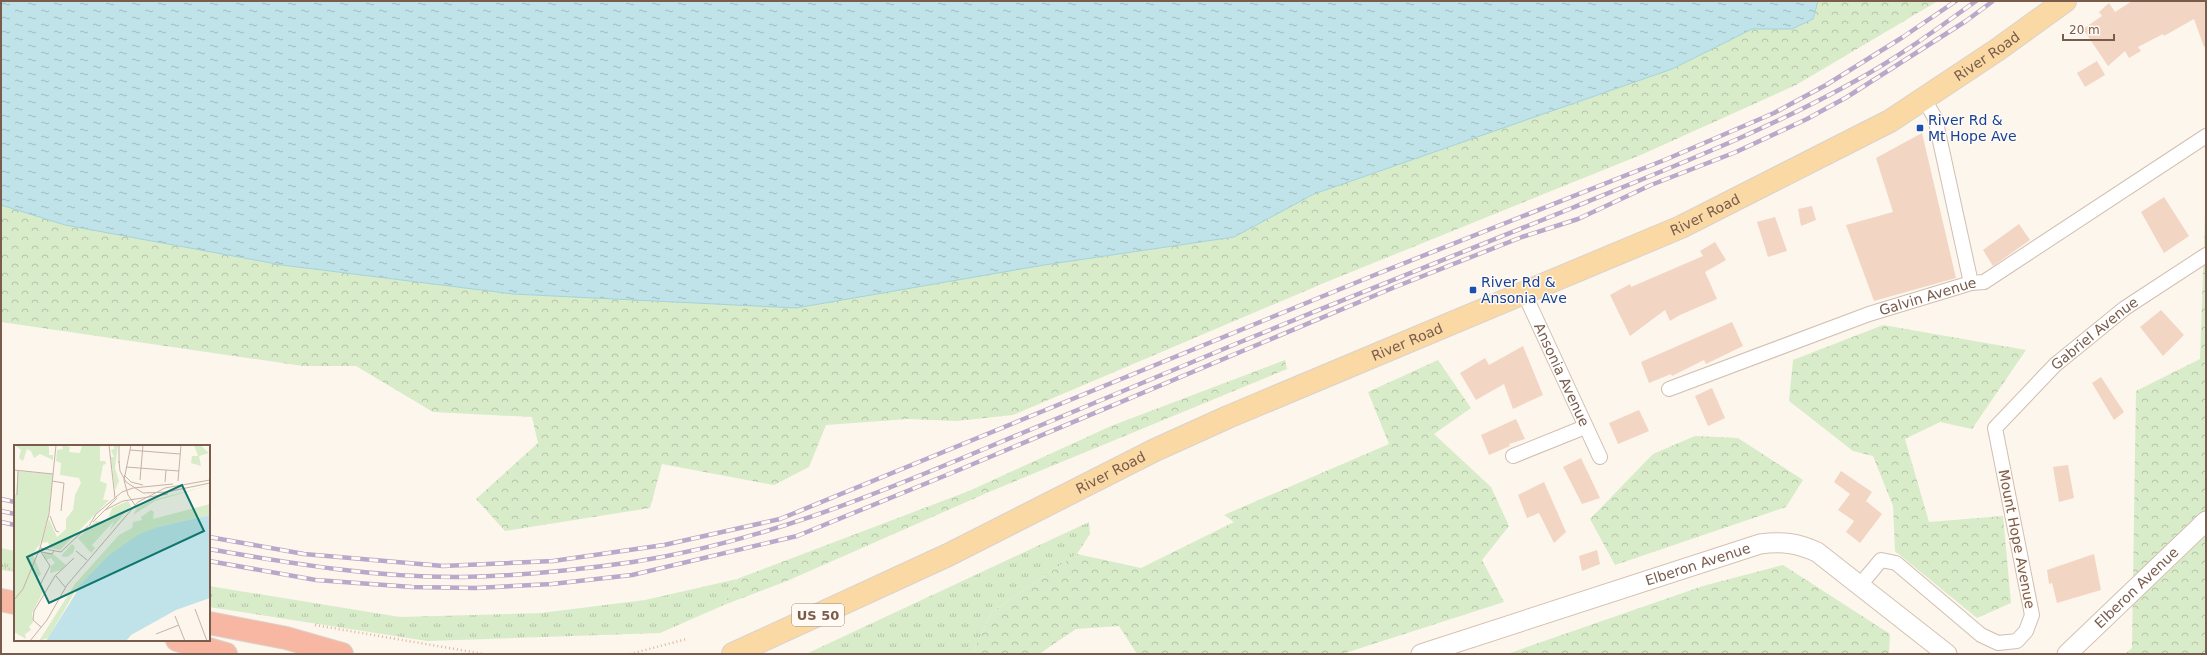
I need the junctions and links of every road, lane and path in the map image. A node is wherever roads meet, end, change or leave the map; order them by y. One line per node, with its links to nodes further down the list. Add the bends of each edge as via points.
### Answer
1 (2065, 1): 2 (main road, River Road / US 50)
2 (1924, 99): 5 (street, via 1936,118); 6 (main road, River Road / US 50, via 1890,121 1681,227)
3 (2206, 136): 5 (street, Galvin Avenue, via 1984,282)
4 (2206, 255): 9 (street, Gabriel Avenue, via 2125,308 2055,365)
5 (1971, 283): 7 (street, Galvin Avenue, via 1869,314)
6 (1524, 293): 8 (street, Ansonia Avenue); 28 (main road, River Road / US 50, via 1155,450 948,555)
7 (1669, 389)
8 (1585, 427): 10 (street); 11 (street, Ansonia Avenue)
9 (1995, 428): 15 (street, Mount Hope Avenue, via 2032,615 2026,631 2017,642 1998,643 1980,635 1896,563 1881,560)
10 (1513, 456)
11 (1600, 456)
12 (2206, 521): 31 (street, Elberon Avenue)
13 (1, 567): 14 (path)
14 (14, 570)
15 (1860, 585): 29 (street, Elberon Avenue, via 1817,552 1802,545 1785,542 1760,544); 30 (street, Elberon Avenue)
16 (1, 587): 17 (highway)
17 (14, 589)
18 (1, 600): 19 (highway)
19 (14, 603)
20 (308, 623): 26 (path)
21 (217, 625): 25 (highway, via 286,638)
22 (687, 639): 27 (path)
23 (181, 641): 24 (highway)
24 (222, 652)
25 (342, 654)
26 (484, 654)
27 (630, 654)
28 (733, 654)
29 (1421, 654)
30 (1947, 654)
31 (2067, 654)

